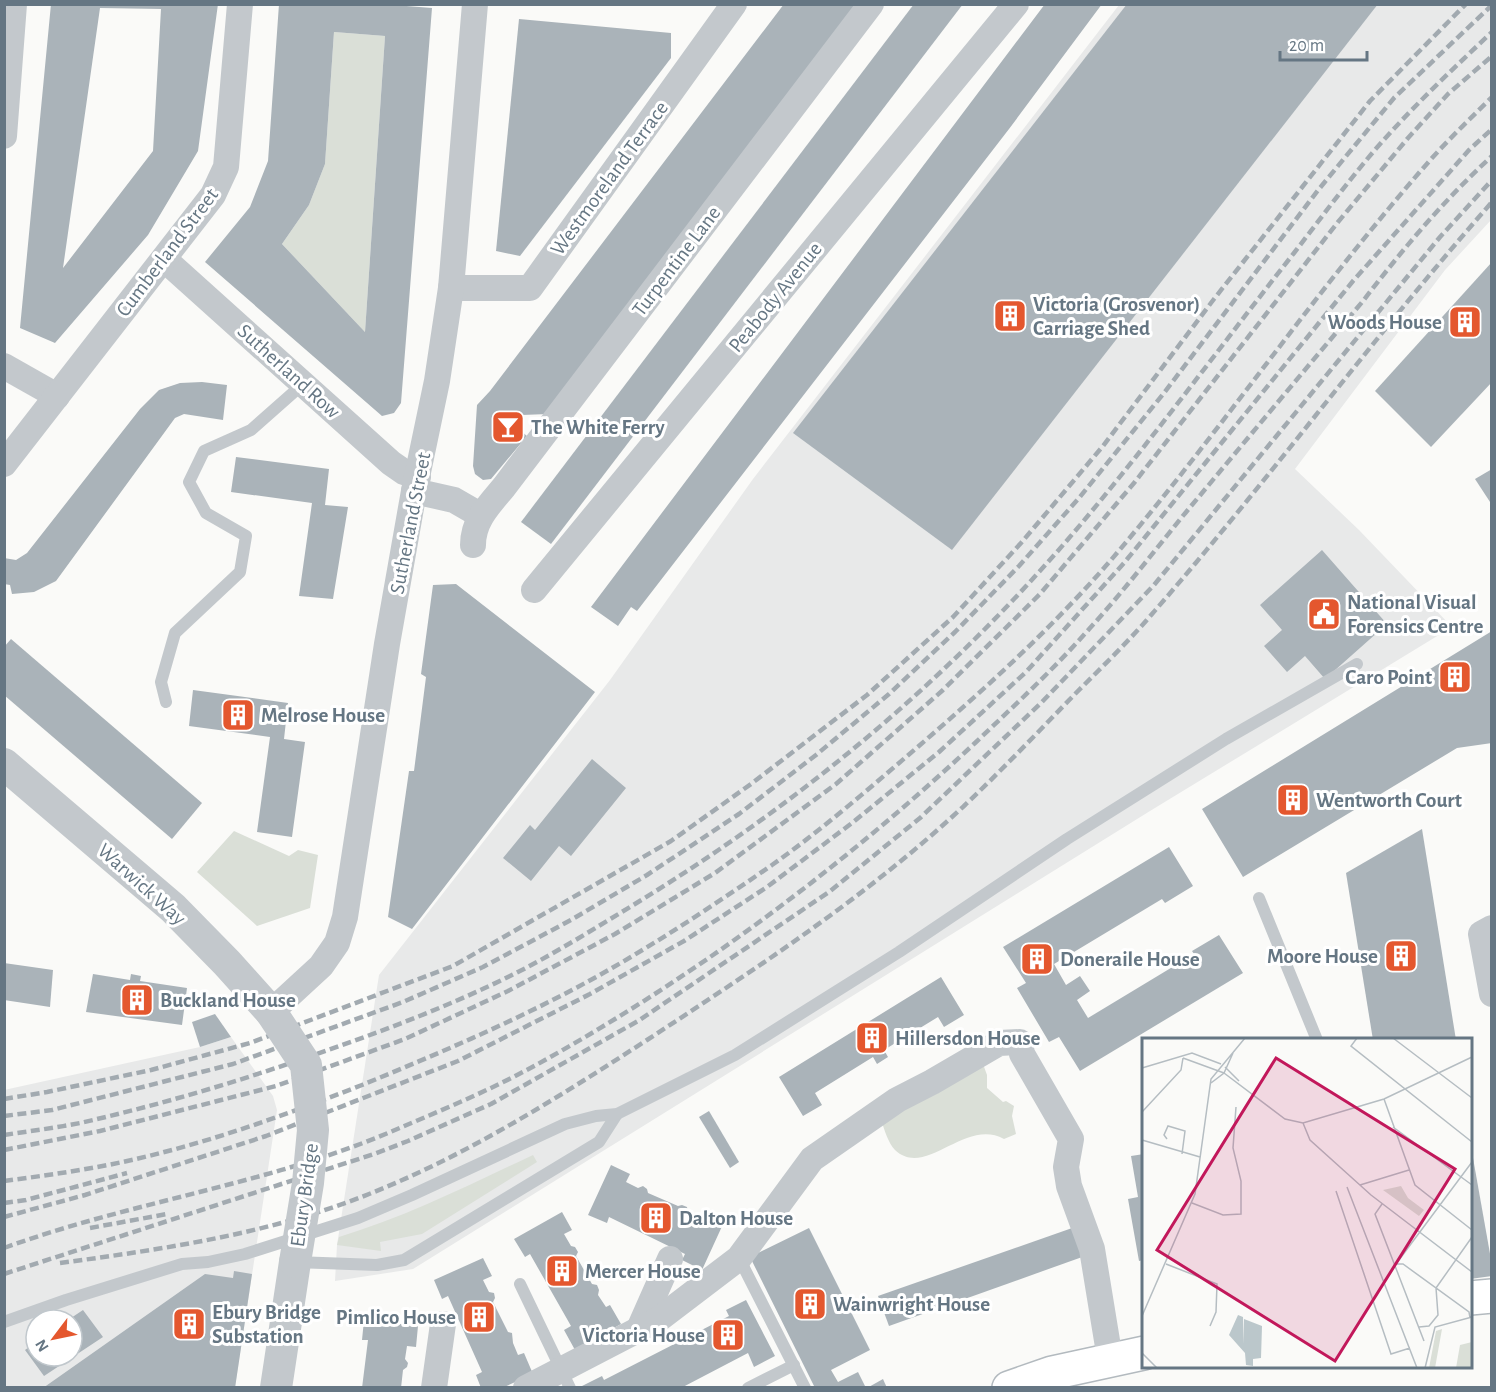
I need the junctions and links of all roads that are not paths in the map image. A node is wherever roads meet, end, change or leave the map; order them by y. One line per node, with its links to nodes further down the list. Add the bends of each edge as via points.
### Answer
1 (14, 4): 7 (street)
2 (240, 4): 8 (street, Cumberland Street, via 226,167 213,195)
3 (475, 4): 9 (street, Sutherland Street)
4 (734, 4): 9 (street, Westmoreland Terrace, via 530,288)
5 (871, 4): 15 (street, Turpentine Lane)
6 (1016, 4): 17 (street, Peabody Avenue)
7 (4, 136)
8 (164, 259): 11 (street, Sutherland Row); 12 (street, Cumberland Street)
9 (451, 288): 14 (street, Sutherland Street)
10 (4, 366): 12 (street)
11 (303, 384): 14 (street, Sutherland Row); 19 (lane, via 251,430 204,451 189,482 206,513 246,536 240,572 175,633 161,682)
12 (57, 396): 13 (street, Cumberland Street)
13 (4, 464)
14 (416, 484): 15 (street); 24 (street, Sutherland Street, via 345,917 337,943 321,966)
15 (480, 515): 16 (street, Turpentine Lane)
16 (473, 544)
17 (534, 590)
18 (1357, 664): 26 (lane, via 1226,739 1066,839 735,1056)
19 (166, 702)
20 (4, 764): 24 (street, Warwick Way, via 172,908)
21 (1259, 898): 25 (lane)
22 (1491, 928): 23 (street, via 1481,934)
23 (1491, 994)
24 (271, 1012): 29 (street, Ebury Bridge, bridge, via 306,1065 313,1130)
25 (1316, 1038)
26 (617, 1114): 29 (lane, via 599,1142 404,1260 377,1265); 33 (lane, via 564,1124 358,1218 245,1254 182,1264)
27 (739, 1258): 35 (street, via 659,1319); 37 (street, via 812,1159 897,1100 999,1043 1020,1042 1022,1054 1071,1139 1066,1167 1069,1186 1092,1249); 38 (lane)
28 (670, 1259): 35 (street)
29 (295, 1262): 40 (street, Ebury Bridge)
30 (520, 1284): 39 (lane)
31 (1491, 1296): 32 (main road)
32 (1472, 1298)
33 (4, 1322)
34 (443, 1324): 41 (street)
35 (639, 1329): 39 (street)
36 (1142, 1353): 37 (main road)
37 (1110, 1359): 45 (main road)
38 (794, 1365): 43 (lane); 44 (lane)
39 (565, 1379): 42 (street)
40 (276, 1388)
41 (434, 1388)
42 (526, 1388)
43 (748, 1388)
44 (805, 1388)
45 (1010, 1388)

